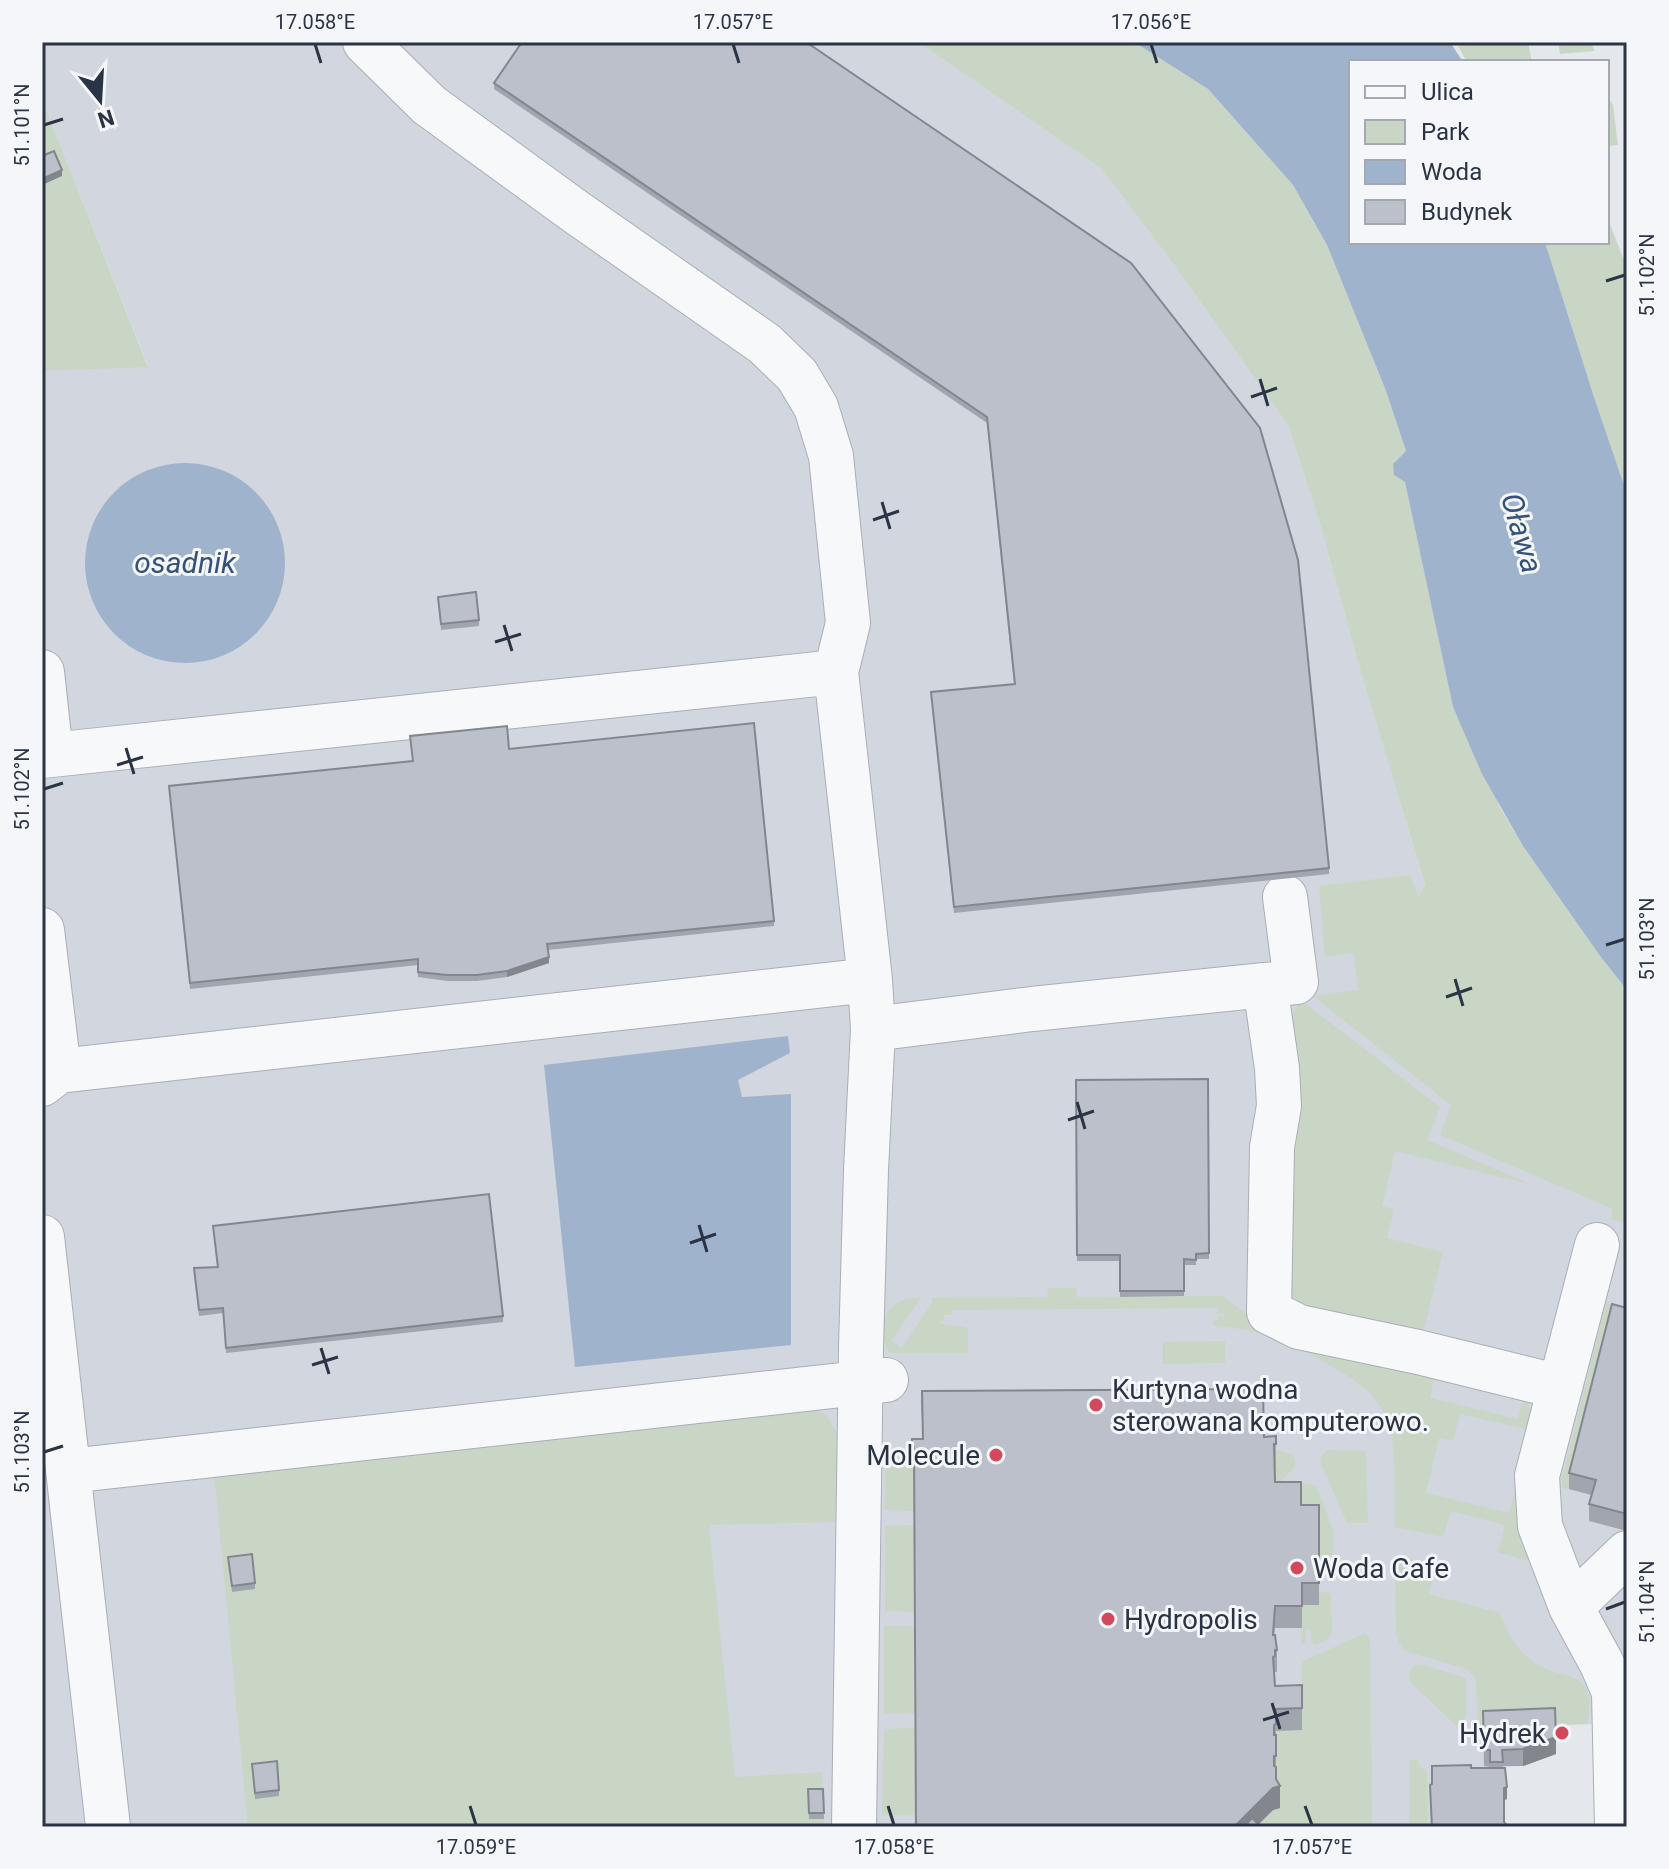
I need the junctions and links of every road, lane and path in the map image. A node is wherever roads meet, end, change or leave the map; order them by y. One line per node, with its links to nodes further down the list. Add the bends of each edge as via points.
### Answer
1 (365, 42): 3 (lane, via 429,105 765,344 797,375 816,407 831,456 848,623)
2 (42, 672): 4 (lane)
3 (836, 672): 4 (lane); 7 (lane)
4 (46, 756)
5 (1285, 897): 8 (lane, via 1296,982)
6 (42, 930): 10 (lane)
7 (870, 980): 9 (lane); 10 (lane)
8 (1265, 985): 9 (lane); 14 (lane, via 1279,1106 1272,1147 1269,1312 1299,1327)
9 (873, 1029): 13 (lane, via 866,1170)
10 (50, 1077)
11 (42, 1237): 15 (lane)
12 (1597, 1245): 14 (lane)
13 (874, 1381): 15 (lane); 19 (lane)
14 (1560, 1387): 17 (lane, via 1537,1476 1540,1526)
15 (69, 1471): 18 (lane)
16 (1627, 1553): 17 (lane)
17 (1571, 1607): 20 (lane, via 1614,1692)
18 (108, 1827)
19 (854, 1827)
20 (1617, 1827)

